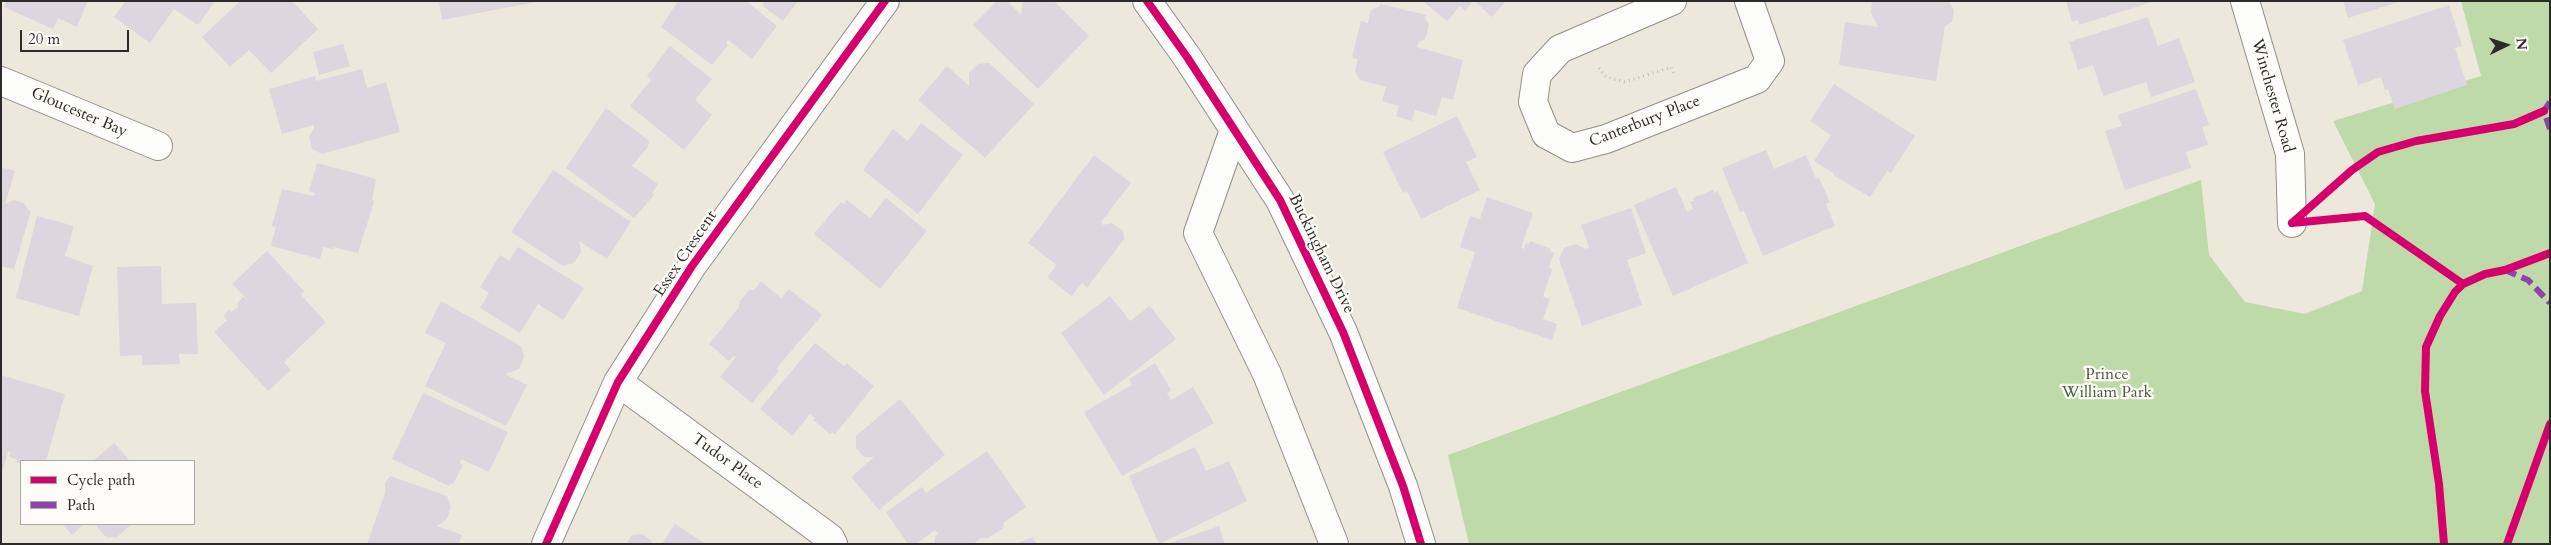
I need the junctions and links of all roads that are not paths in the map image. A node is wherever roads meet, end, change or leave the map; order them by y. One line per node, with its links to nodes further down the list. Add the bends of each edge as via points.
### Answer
1 (886, 1): 10 (street, Essex Crescent, via 692,266)
2 (1147, 1): 7 (street, Buckingham Drive)
3 (1672, 1): 4 (street, Canterbury Place, via 1560,49 1537,74 1533,102 1546,134 1572,148 1606,139 1756,79 1770,61)
4 (1749, 1)
5 (2245, 1): 9 (street, Winchester Road, via 2290,154)
6 (1, 81): 8 (street, Gloucester Bay)
7 (1234, 130): 13 (street, via 1198,233 1267,374); 14 (street, Buckingham Drive, via 1280,200 1343,332 1403,486)
8 (158, 146)
9 (2292, 223)
10 (618, 382): 11 (street, Essex Crescent); 12 (street, Tudor Place, via 830,538)
11 (546, 544)
12 (833, 544)
13 (1334, 544)
14 (1421, 544)

